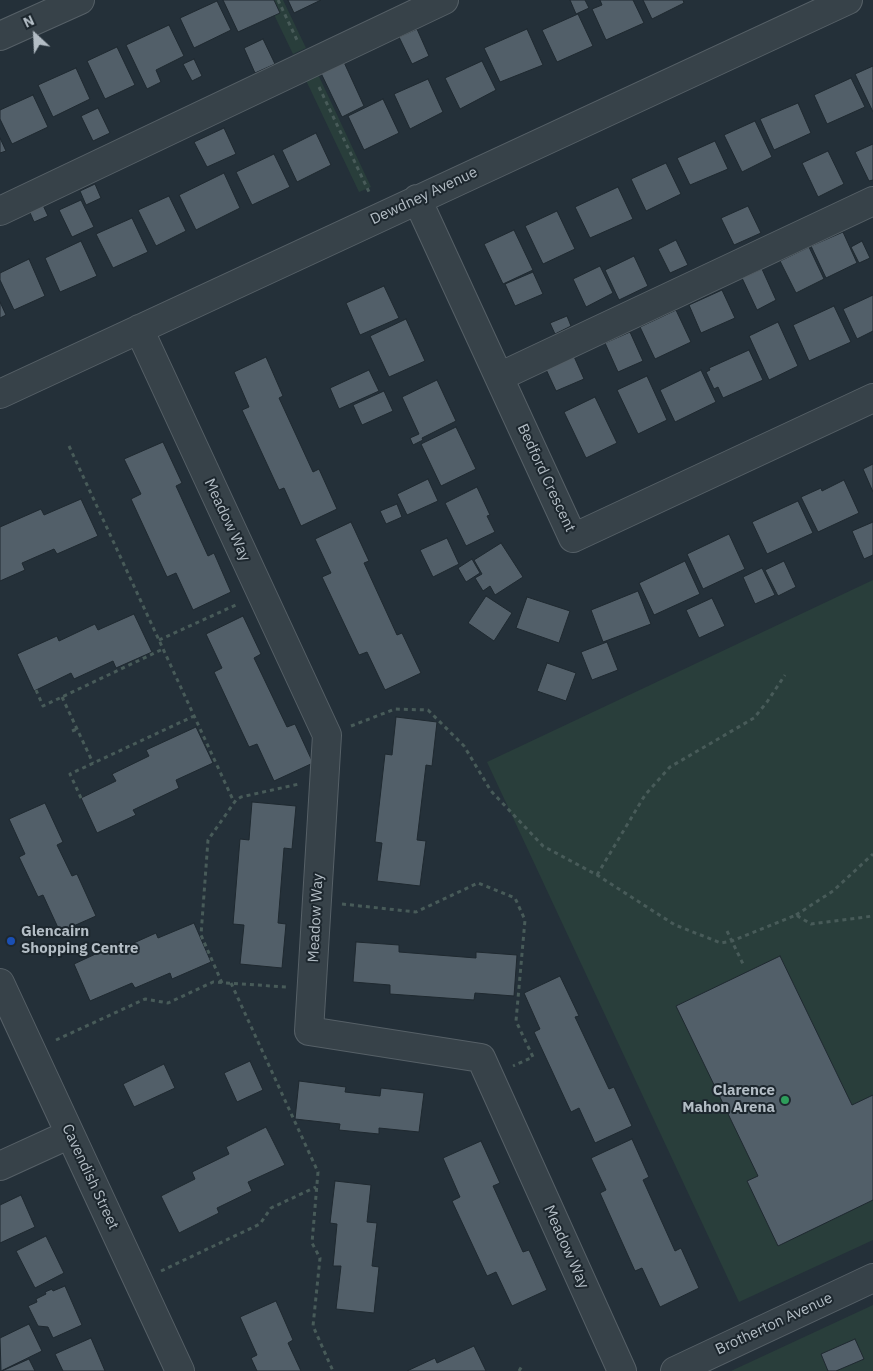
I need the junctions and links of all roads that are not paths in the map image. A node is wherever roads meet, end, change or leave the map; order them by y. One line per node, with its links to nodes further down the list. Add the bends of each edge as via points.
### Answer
1 (80, 0): 4 (street)
2 (444, 0): 7 (street)
3 (848, 0): 5 (street, Dewdney Avenue)
4 (0, 36)
5 (417, 199): 8 (street, Dewdney Avenue); 9 (street, Bedford Crescent)
6 (873, 201): 9 (street)
7 (0, 210)
8 (139, 328): 10 (street, Dewdney Avenue); 17 (street, Meadow Way, via 327,735 309,1031 481,1058)
9 (499, 376): 11 (street, Bedford Crescent, via 573,538)
10 (0, 394)
11 (873, 398)
12 (0, 983): 13 (street, Cavendish Street)
13 (70, 1134): 14 (street); 16 (street, Cavendish Street)
14 (0, 1166)
15 (873, 1278): 18 (street, Brotherton Avenue)
16 (180, 1371)
17 (622, 1371)
18 (675, 1371)

